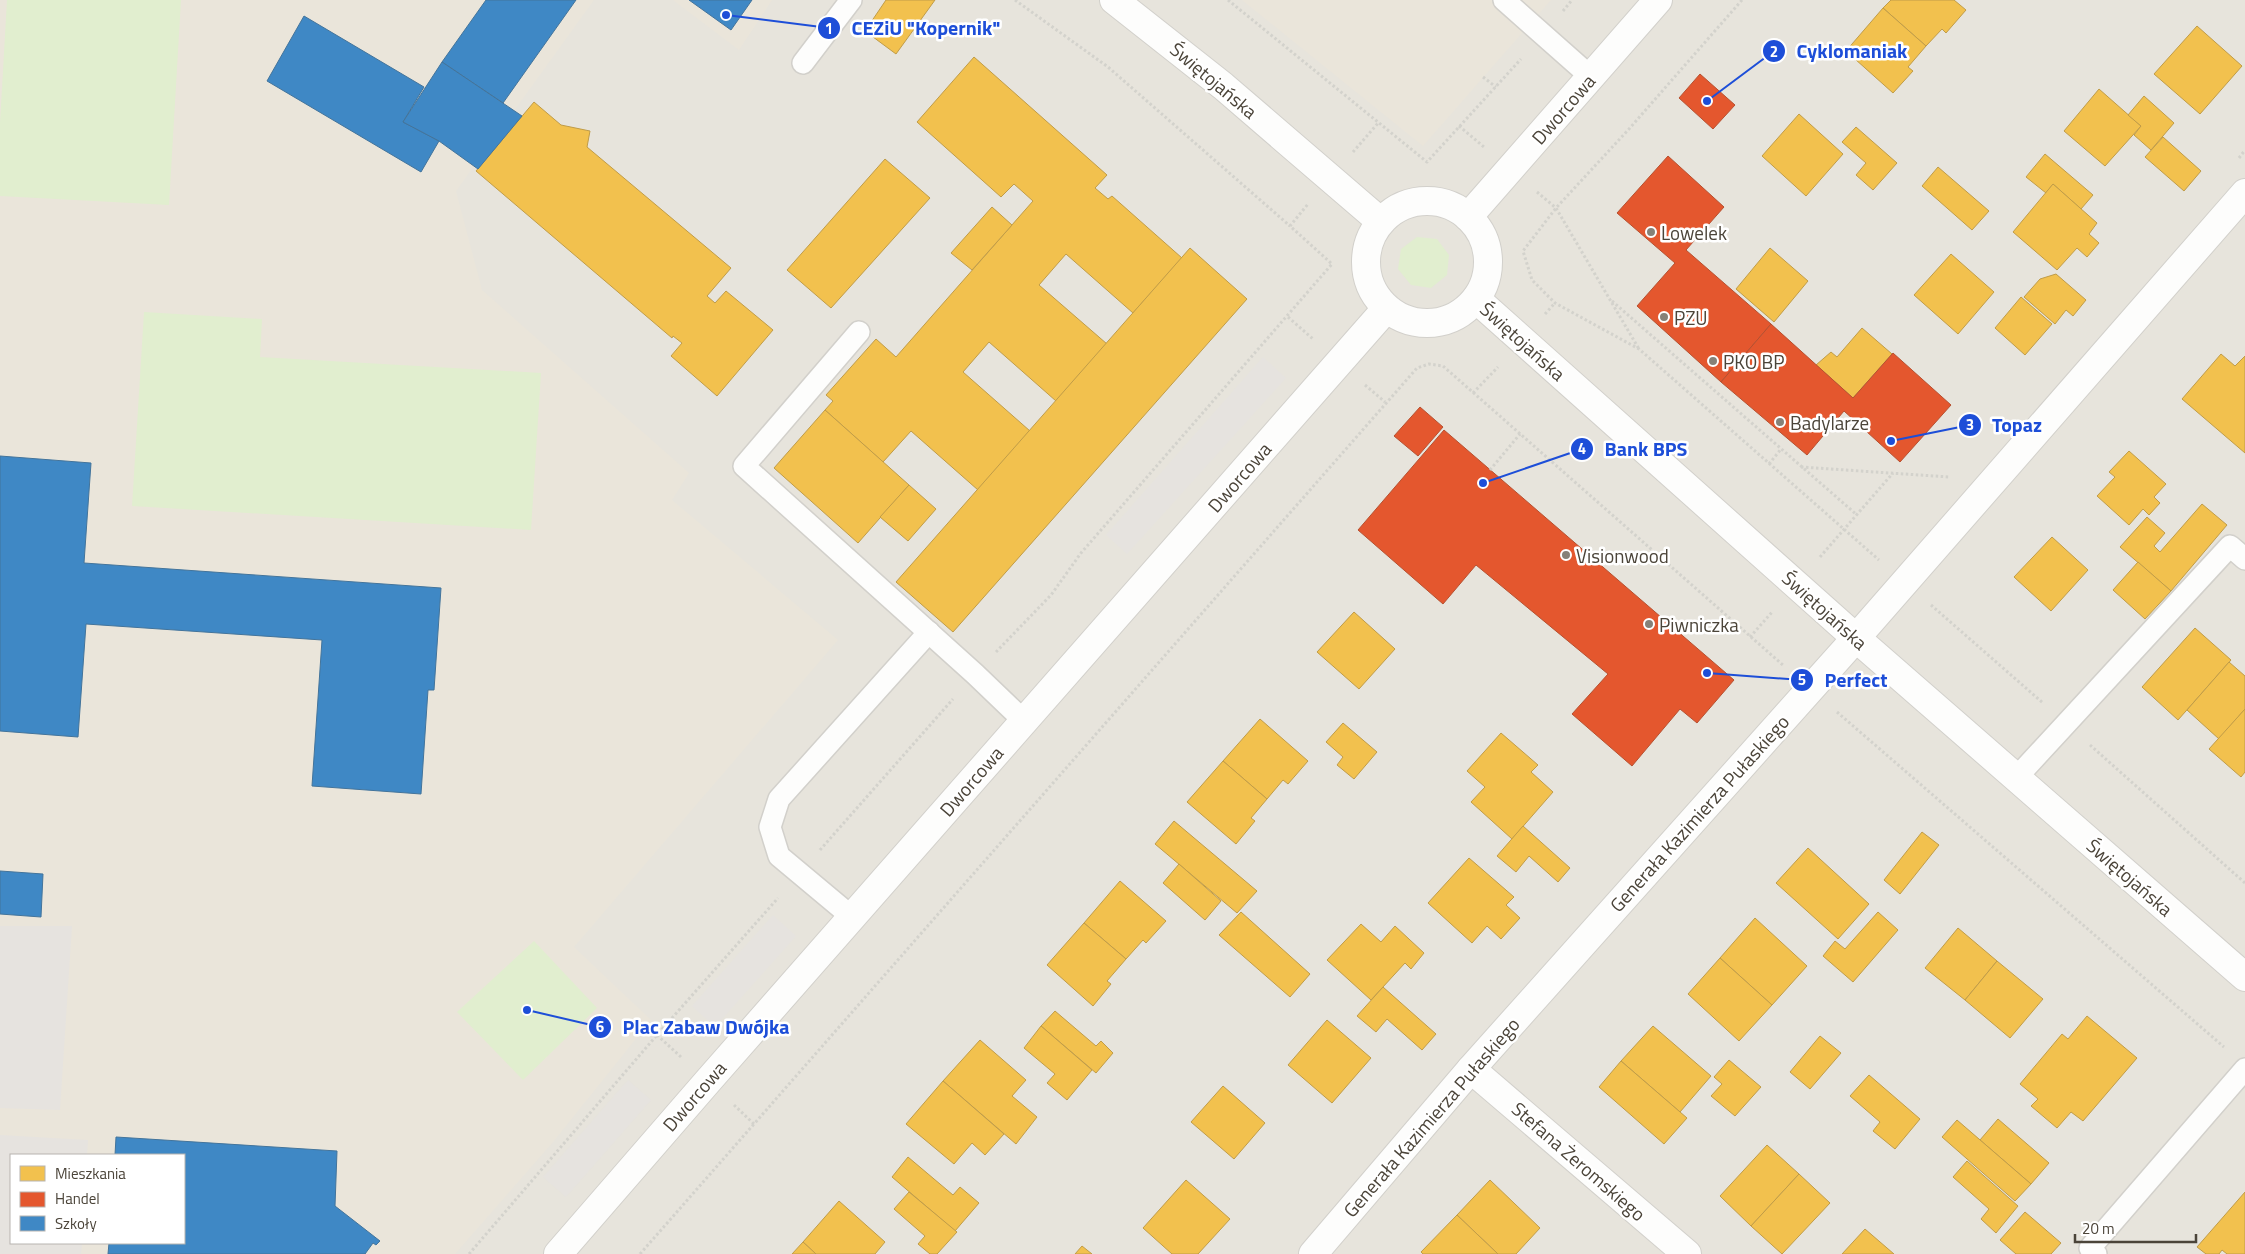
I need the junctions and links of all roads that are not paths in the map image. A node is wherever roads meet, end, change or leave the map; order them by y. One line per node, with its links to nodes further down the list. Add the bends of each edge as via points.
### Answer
1 (851, 0): 5 (lane)
2 (1114, 0): 9 (street, Świętojańska, via 1223,86)
3 (1504, 0): 6 (lane)
4 (1658, 0): 6 (street, Dworcowa)
5 (803, 63)
6 (1591, 77): 8 (street, Dworcowa)
7 (2245, 193): 15 (street, Generała Kazimierza Pułaskiego)
8 (1468, 217): 9 (street, via 1452,206 1433,201 1414,202 1396,209); 10 (street, via 1480,231 1487,248 1488,265)
9 (1380, 221): 11 (street, via 1370,238 1365,257 1366,276 1374,294)
10 (1476, 299): 11 (street, via 1462,313 1443,321 1423,324 1403,319); 15 (street, Świętojańska)
11 (1386, 308): 16 (street, Dworcowa)
12 (860, 332): 14 (lane, via 744,466)
13 (2245, 559): 17 (lane, via 2230,546)
14 (929, 632): 16 (lane); 18 (lane, via 779,799 770,827 779,856)
15 (1856, 638): 17 (street, Świętojańska); 20 (street, Generała Kazimierza Pułaskiego)
16 (1024, 721): 18 (street, Dworcowa)
17 (2016, 778): 19 (street, Świętojańska)
18 (852, 917): 22 (street, Dworcowa)
19 (2245, 977)
20 (1471, 1069): 23 (street, Generała Kazimierza Pułaskiego); 24 (street, Stefana Żeromskiego)
21 (2245, 1069): 25 (lane, via 2090,1248)
22 (558, 1254)
23 (1313, 1254)
24 (1686, 1254)
25 (2096, 1254)

